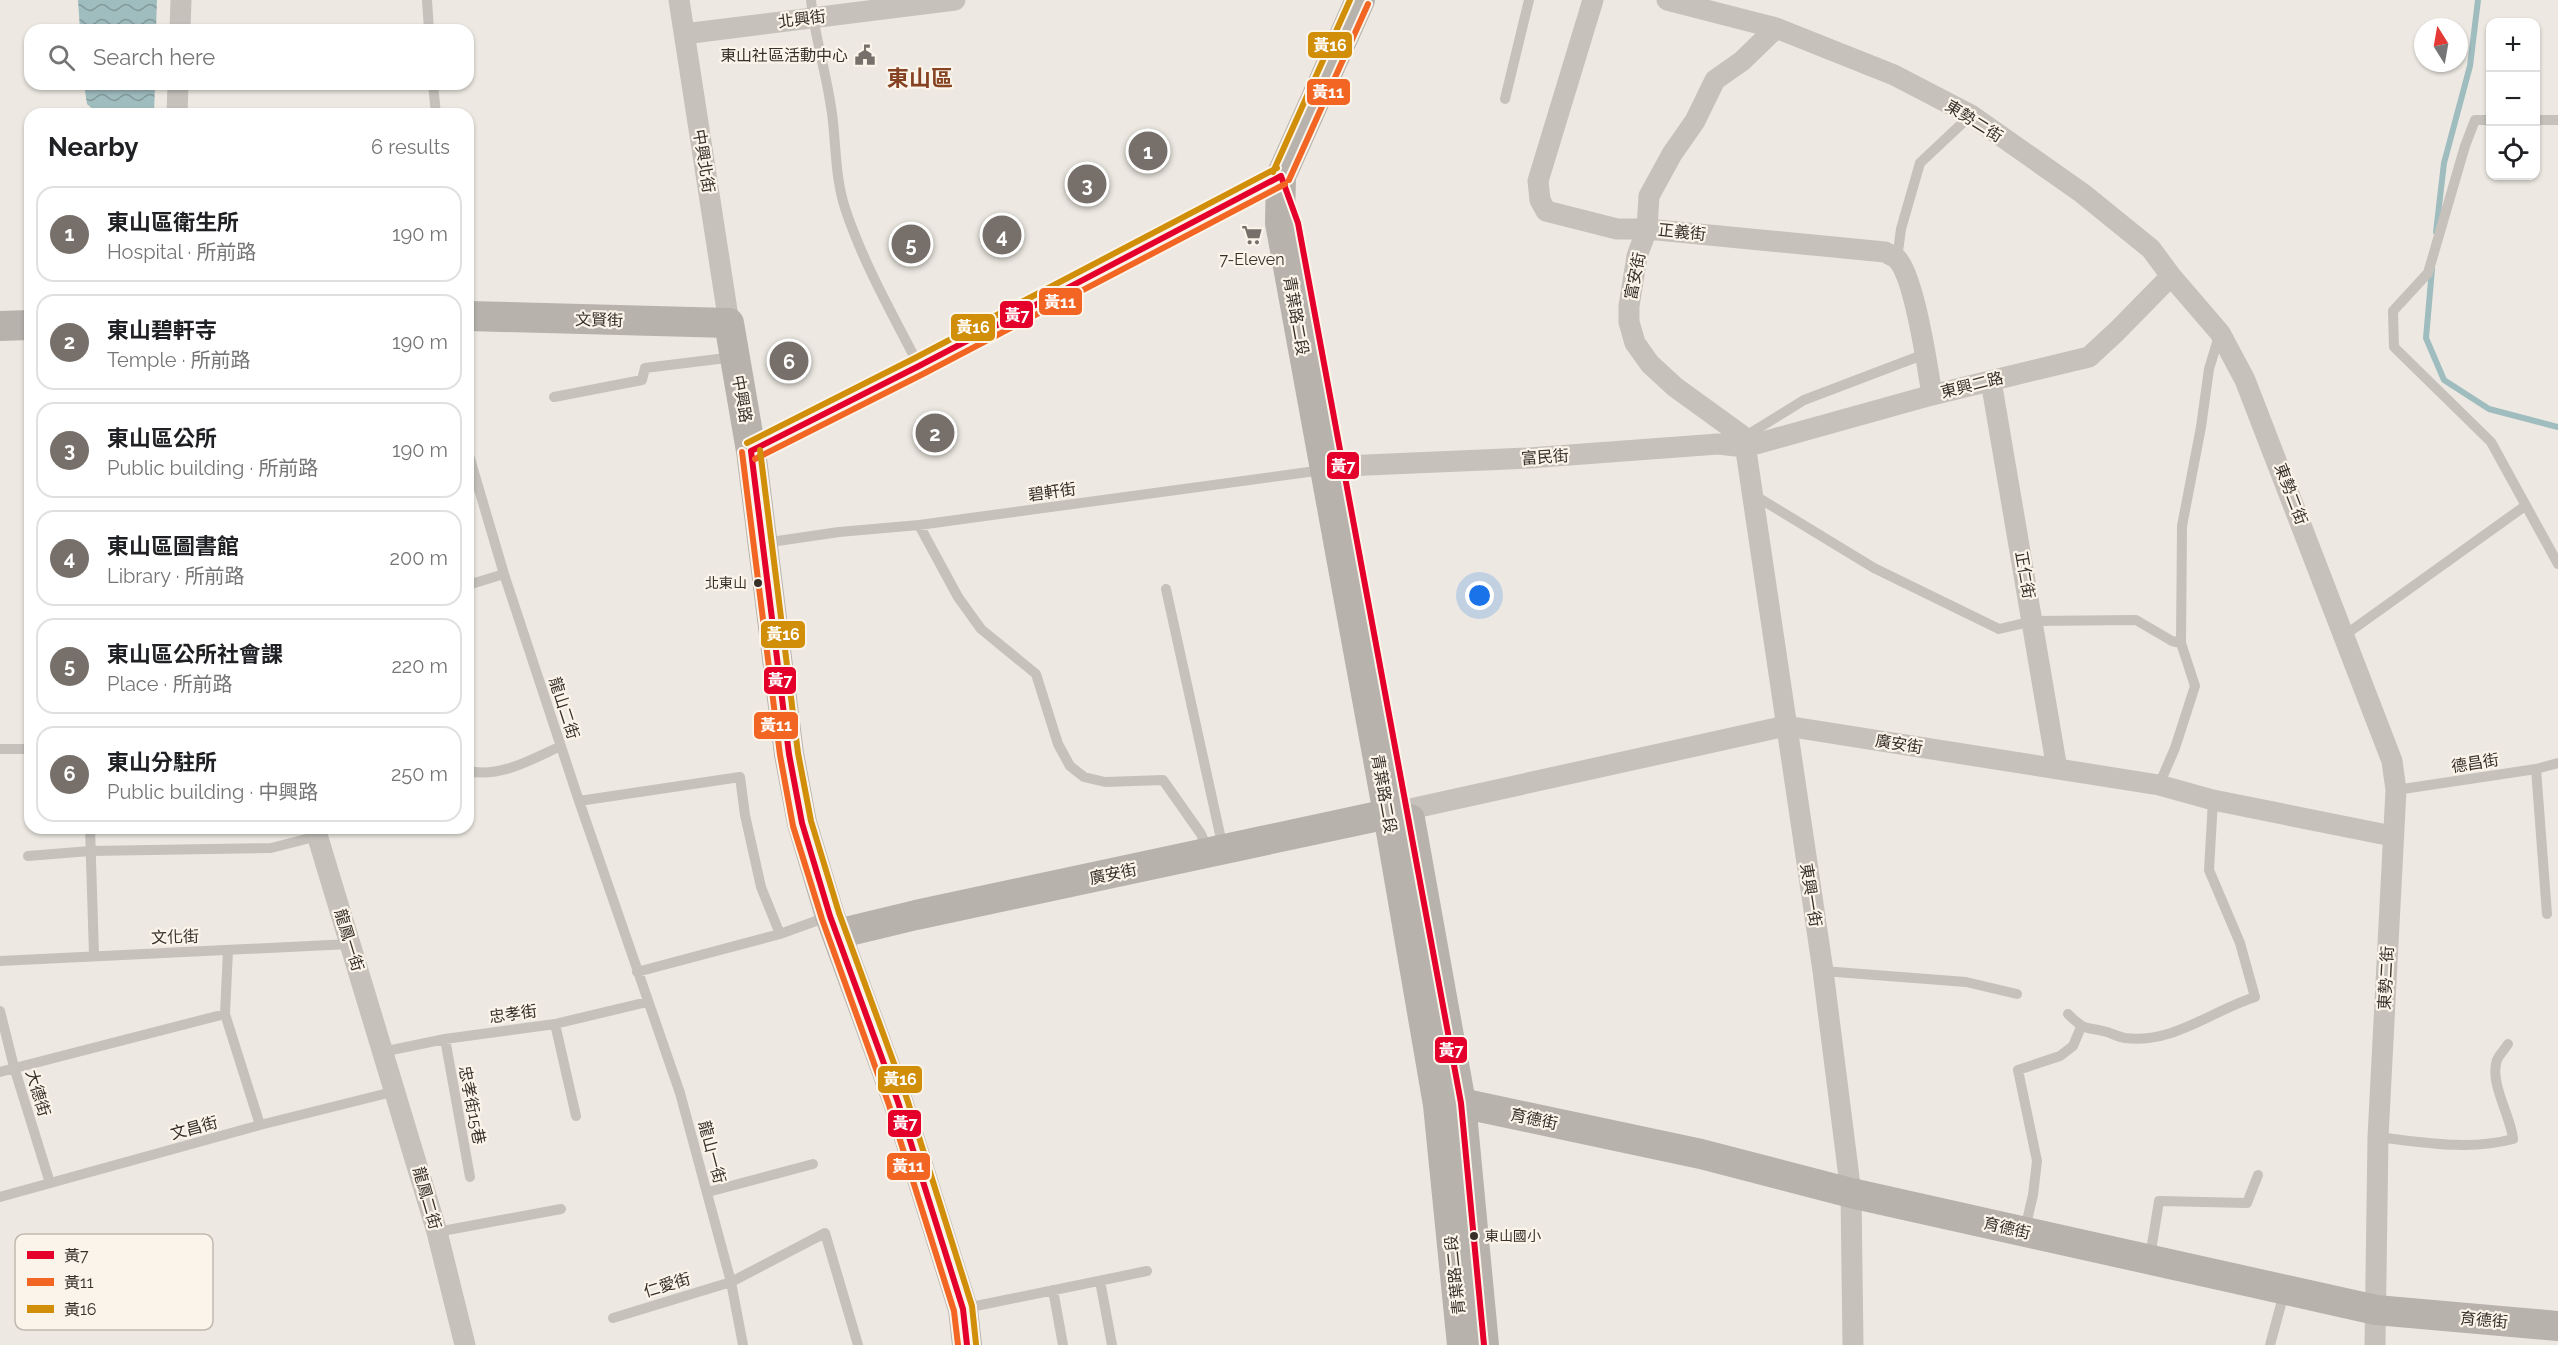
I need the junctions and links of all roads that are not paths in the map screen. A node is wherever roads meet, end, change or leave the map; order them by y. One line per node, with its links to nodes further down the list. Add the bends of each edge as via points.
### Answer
1 (181, 0): 10 (street)
2 (427, 0): 11 (lane)
3 (679, 0): 13 (street, 中興北街)
4 (955, 0): 9 (street, 北興街)
5 (1360, 0): 23 (street)
6 (1529, 0): 16 (lane)
7 (1593, 0): 24 (street, 正義街, via 1538,181 1540,200 1546,211 1617,230)
8 (1667, 0): 12 (street, 東勢二街)
9 (812, 9): 13 (street, 北興街); 34 (lane, via 826,75 844,206 857,242)
10 (180, 24)
11 (429, 24)
12 (1776, 28): 19 (street, 東勢二街, via 1894,75); 24 (street, 富安街, via 1742,61 1715,80 1649,196)
13 (684, 34): 28 (street, 中興北街)
14 (178, 90): 17 (street)
15 (434, 90): 18 (lane)
16 (1505, 99)
17 (177, 108)
18 (435, 108)
19 (1971, 115): 25 (lane, via 1920,163); 26 (street, 東勢二街, via 2082,193 2151,249)
20 (2486, 120): 43 (lane, via 2475,120 2465,146 2428,273 2393,311 2392,328 2394,347 2491,442)
21 (2540, 120): 22 (lane)
22 (2558, 120)
23 (1281, 176): 34 (street); 40 (street, 青葉路二段, via 1280,223)
24 (1647, 229): 25 (street, 正義街, via 1885,252); 38 (street, 富安街, via 1637,256 1629,306 1635,343 1650,364 1675,387)
25 (1897, 259): 32 (street, via 1909,284)
26 (2171, 276): 31 (street, 東勢二街); 35 (street, 東興二路, via 2089,357)
27 (474, 316): 28 (street, 文賢街)
28 (729, 323): 33 (street, 中興路)
29 (24, 325): 30 (street)
30 (0, 326)
31 (2220, 333): 51 (street, 東勢二街, via 2245,380); 52 (lane, via 2209,369 2182,526)
32 (1925, 354): 36 (street); 38 (lane, via 1804,400)
33 (735, 357): 37 (lane, via 645,368 642,380); 39 (street, 中興路)
34 (919, 366): 39 (street)
35 (1991, 381): 36 (street, 東興二路); 50 (street, 正仁街)
36 (1932, 395): 38 (street, 東興二路)
37 (554, 397)
38 (1745, 442): 40 (street, 富民街); 42 (street, 東興一街)
39 (751, 451): 45 (street, 中興路)
40 (1334, 468): 44 (lane, 碧軒街); 65 (street, 青葉路二段)
41 (474, 472): 47 (lane, 龍山二街)
42 (1754, 495): 50 (lane, via 1874,568 1999,629); 53 (street, 東興一街)
43 (2525, 506): 46 (lane); 51 (lane)
44 (919, 525): 45 (lane, 碧軒街); 71 (lane, via 952,587 981,629 1036,674 1058,744 1070,766 1084,777 1105,782 1163,780)
45 (764, 543): 74 (street, 中興路, via 789,754 802,823)
46 (2558, 564)
47 (504, 574): 48 (lane); 54 (lane, 龍山二街)
48 (474, 583)
49 (1166, 589): 71 (lane)
50 (2033, 621): 52 (lane, via 2136,621); 58 (street, 正仁街)
51 (2345, 635): 62 (street, 東勢二街, via 2392,761)
52 (2181, 643): 61 (lane, via 2195,686)
53 (1786, 726): 58 (street, 廣安街); 65 (street, 廣安街); 80 (street, 東興一街)
54 (561, 746): 60 (lane, via 515,768); 64 (lane, 龍山二街)
55 (0, 749): 56 (lane)
56 (24, 749)
57 (2558, 763): 59 (lane, 德昌街)
58 (2057, 769): 61 (street, 廣安街)
59 (2536, 769): 62 (lane, 德昌街); 73 (lane)
60 (474, 772)
61 (2159, 785): 63 (street, 廣安街)
62 (2396, 790): 69 (street, 東勢二街)
63 (2213, 800): 69 (street, 廣安街); 88 (lane, via 2209,870 2240,943 2255,998 2164,1036 2125,1038)
64 (579, 801): 75 (lane, via 740,777 761,887); 81 (lane, 龍山二街)
65 (1398, 812): 71 (street, 廣安街); 95 (street, 青葉路二段)
66 (90, 834): 70 (lane)
67 (311, 834): 70 (lane, via 272,848)
68 (318, 834): 76 (street, 龍鳳一街)
69 (2392, 836): 98 (street, 東勢二街)
70 (90, 851): 72 (lane); 78 (lane)
71 (1216, 852): 74 (street, 廣安街, via 916,915)
72 (28, 856)
73 (2547, 914)
74 (833, 925): 75 (lane); 115 (street, 中興路, via 898,1102)
75 (780, 934): 81 (lane)
76 (350, 944): 77 (lane, 文化街); 91 (street, 龍鳳一街)
77 (228, 950): 78 (lane, 文化街); 85 (lane)
78 (94, 955): 79 (lane, 文化街)
79 (0, 961)
80 (1823, 971): 82 (lane, via 1966,982); 104 (street, 東興一街)
81 (637, 972): 83 (lane, 龍山一街)
82 (2017, 994)
83 (647, 1002): 87 (lane, 忠孝街); 103 (lane, 龍山一街, via 680,1094)
84 (0, 1011): 92 (lane, 大德街)
85 (225, 1014): 92 (lane); 97 (lane)
86 (2067, 1014): 88 (lane)
87 (555, 1024): 89 (lane, 忠孝街); 96 (lane)
88 (2081, 1028): 108 (lane, via 2073,1046 2060,1056 2018,1070 2037,1161)
89 (445, 1039): 91 (lane, 忠孝街); 101 (lane, 忠孝街15巷)
90 (2508, 1044): 98 (lane, via 2497,1059 2497,1076 2513,1138 2459,1145)
91 (382, 1052): 94 (street, 龍鳳二街)
92 (14, 1067): 93 (lane); 102 (lane, 大德街)
93 (0, 1072)
94 (396, 1091): 97 (lane, 文昌街); 107 (street, 龍鳳二街)
95 (1449, 1104): 104 (street, 育德街, via 1701,1154); 125 (street, 青葉路二段); 126 (street, 青葉路二段)
96 (576, 1116)
97 (260, 1125): 102 (lane, 文昌街)
98 (2378, 1137): 116 (street, 東勢二街)
99 (813, 1164): 103 (lane)
100 (2258, 1175): 109 (lane, via 2247,1203 2159,1201)
101 (470, 1177)
102 (50, 1183): 105 (lane, 文昌街)
103 (708, 1192): 112 (lane, 龍山一街)
104 (1851, 1193): 108 (street, 育德街); 127 (street, 東興一街)
105 (0, 1197)
106 (561, 1209): 107 (lane)
107 (437, 1232): 119 (street, 龍鳳二街)
108 (2024, 1232): 109 (street, 育德街)
109 (2149, 1260): 114 (street, 育德街)
110 (1147, 1272): 111 (lane)
111 (1100, 1281): 113 (lane); 124 (lane)
112 (731, 1282): 117 (lane, 仁愛街); 120 (lane, 龍山一街); 121 (lane, 仁愛街, via 825,1233)
113 (1053, 1290): 115 (lane); 123 (lane)
114 (2285, 1290): 116 (street, 育德街); 128 (lane)
115 (963, 1309): 122 (street, 中興路)
116 (2376, 1310): 118 (street, 育德街); 129 (street, 東勢二街)
117 (613, 1318)
118 (2558, 1326)
119 (465, 1345)
120 (743, 1345)
121 (858, 1345)
122 (967, 1345)
123 (1063, 1345)
124 (1112, 1345)
125 (1462, 1345)
126 (1484, 1345)
127 (1852, 1345)
128 (2270, 1345)
129 (2375, 1345)

